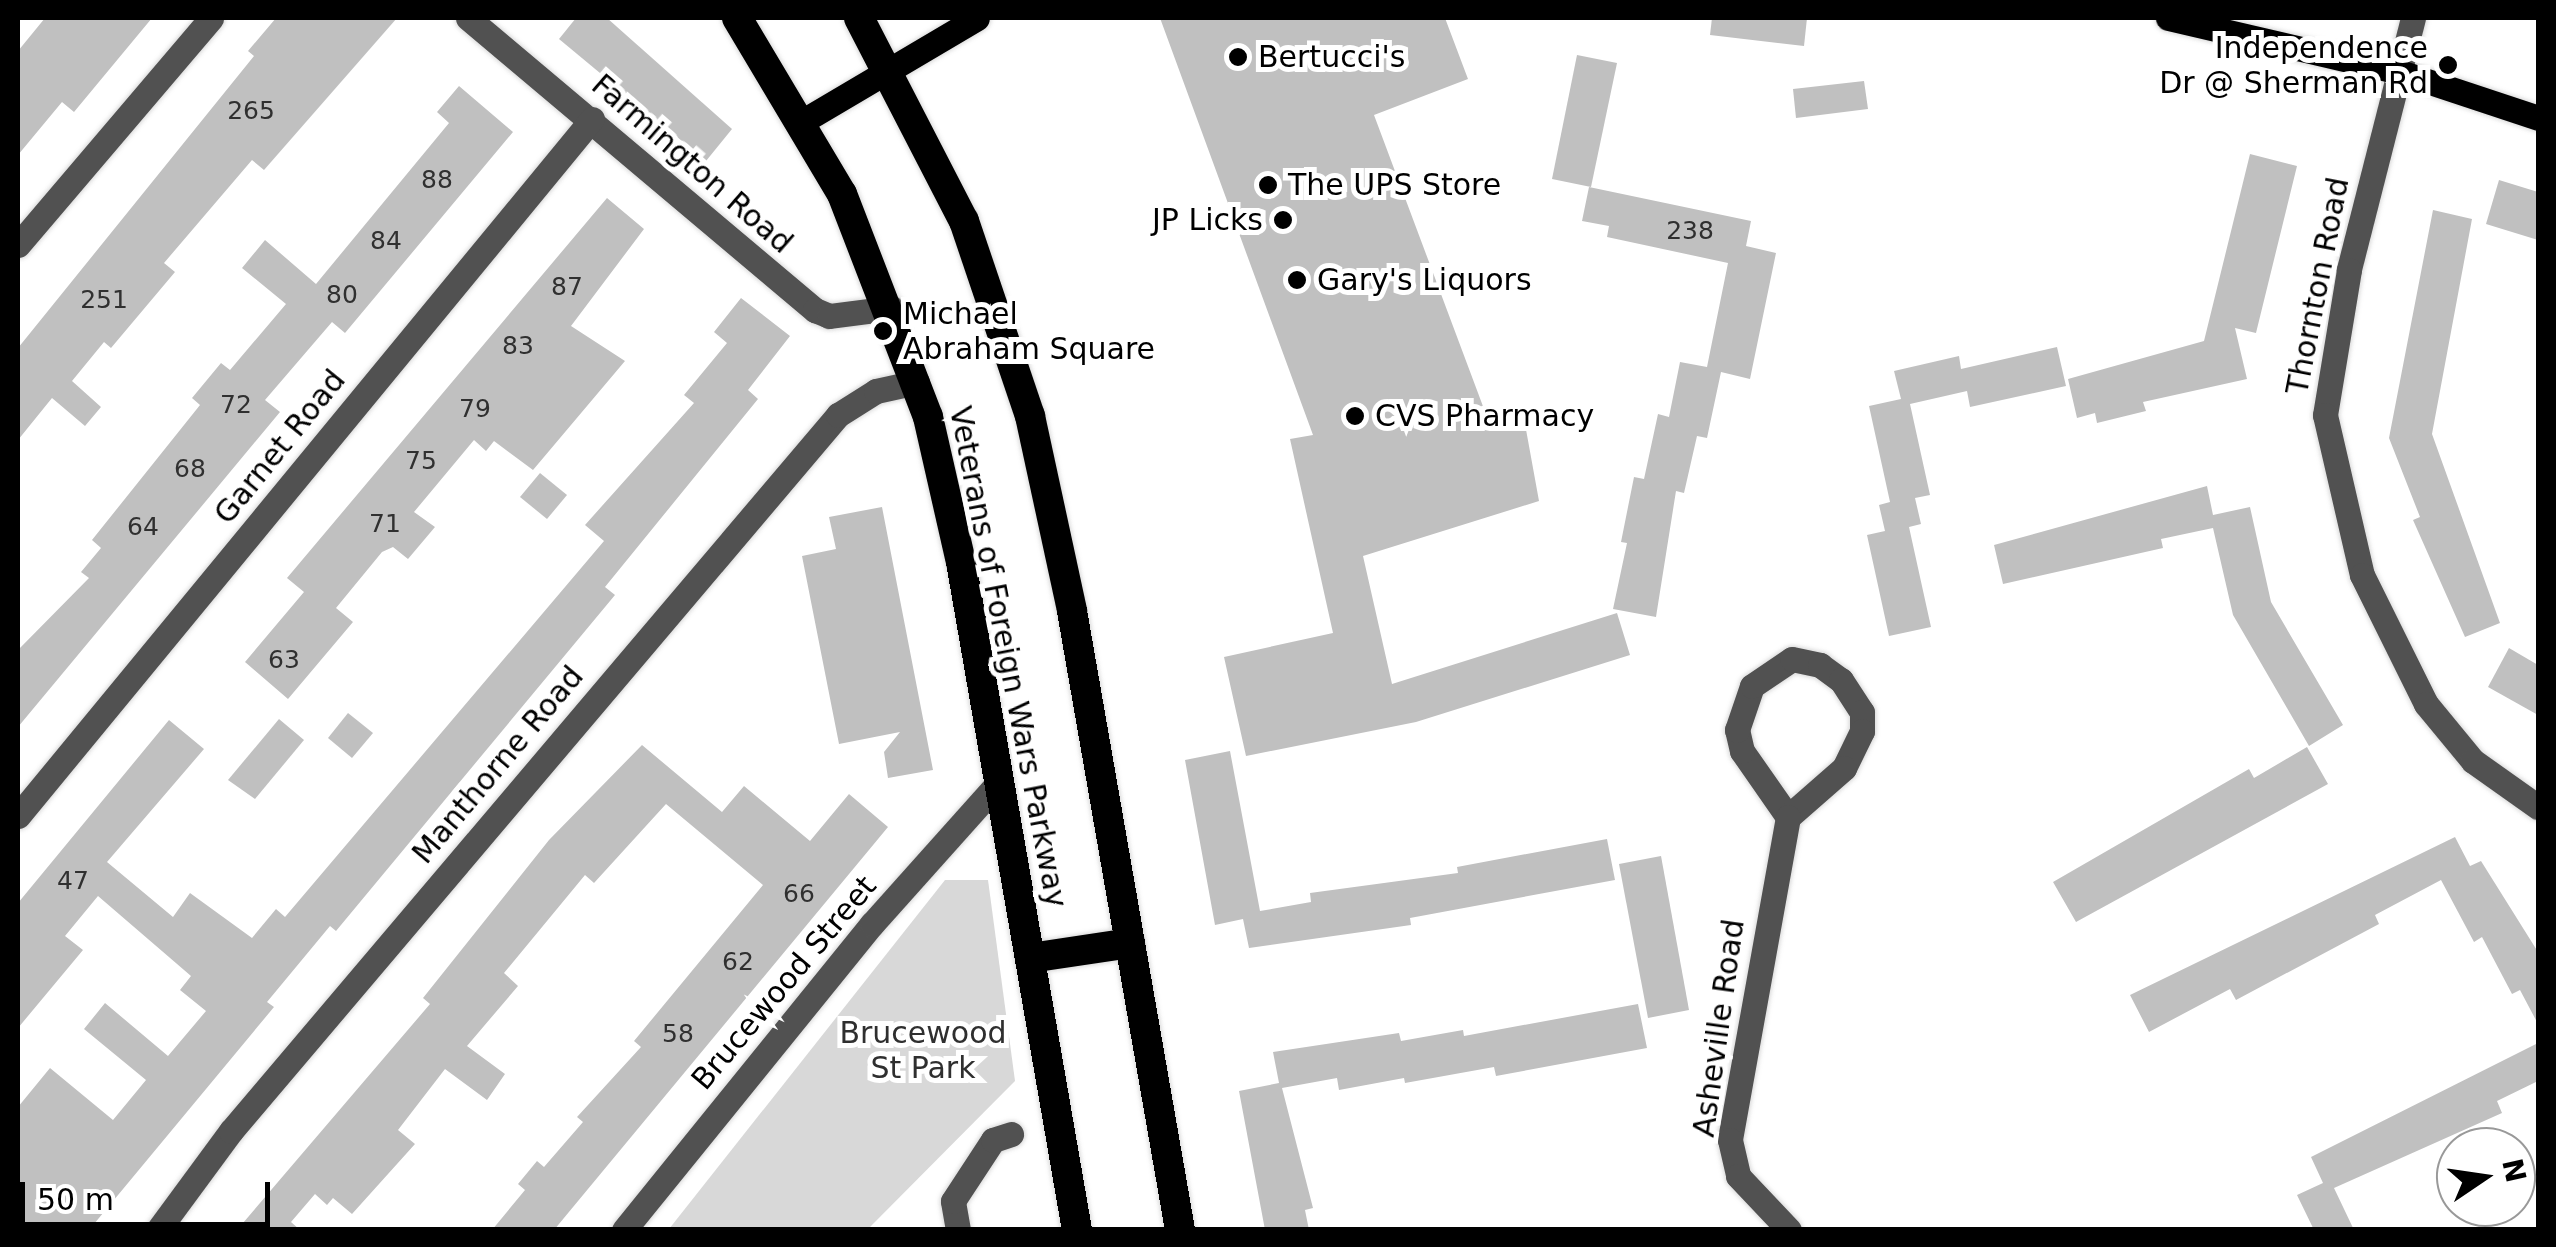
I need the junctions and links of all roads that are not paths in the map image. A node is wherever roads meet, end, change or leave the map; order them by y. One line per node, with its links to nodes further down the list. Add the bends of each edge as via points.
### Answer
1 (211, 18): 13 (street)
2 (468, 18): 11 (street, Farmington Road)
3 (737, 18): 12 (highway, Veterans of Foreign Wars Parkway)
4 (859, 18): 8 (highway)
5 (977, 18): 8 (main road)
6 (2168, 18): 9 (main road)
7 (2412, 18): 9 (street, Thornton Road)
8 (890, 70): 12 (main road); 20 (highway, via 964,221 1030,416)
9 (2400, 72): 10 (main road); 17 (street, Thornton Road, via 2348,270 2325,415 2362,575 2426,704 2473,761)
10 (2538, 118)
11 (592, 119): 14 (street, Farmington Road, via 815,310 829,316); 18 (street, Garnet Road)
12 (803, 121): 14 (highway, Veterans of Foreign Wars Parkway)
13 (18, 245)
14 (891, 308): 15 (highway, Veterans of Foreign Wars Parkway)
15 (917, 382): 16 (highway, Veterans of Foreign Wars Parkway, via 947,498); 23 (street, Manthorne Road, via 876,391 838,416 231,1131)
16 (999, 782): 21 (highway, Veterans of Foreign Wars Parkway); 24 (street, Brucewood Street, via 872,924)
17 (2538, 806)
18 (18, 816)
19 (1788, 816): 19 (street, via 1844,768 1862,731 1854,694 1820,664 1799,660 1770,668 1752,686 1737,730 1742,750); 28 (street, Asheville Road, via 1730,1140 1738,1176)
20 (1130, 943): 21 (highway); 27 (highway)
21 (1030, 958): 26 (highway, Veterans of Foreign Wars Parkway)
22 (1011, 1134): 25 (street, via 992,1140 952,1201)
23 (158, 1230)
24 (624, 1230)
25 (958, 1230)
26 (1078, 1230)
27 (1180, 1230)
28 (1789, 1230)

